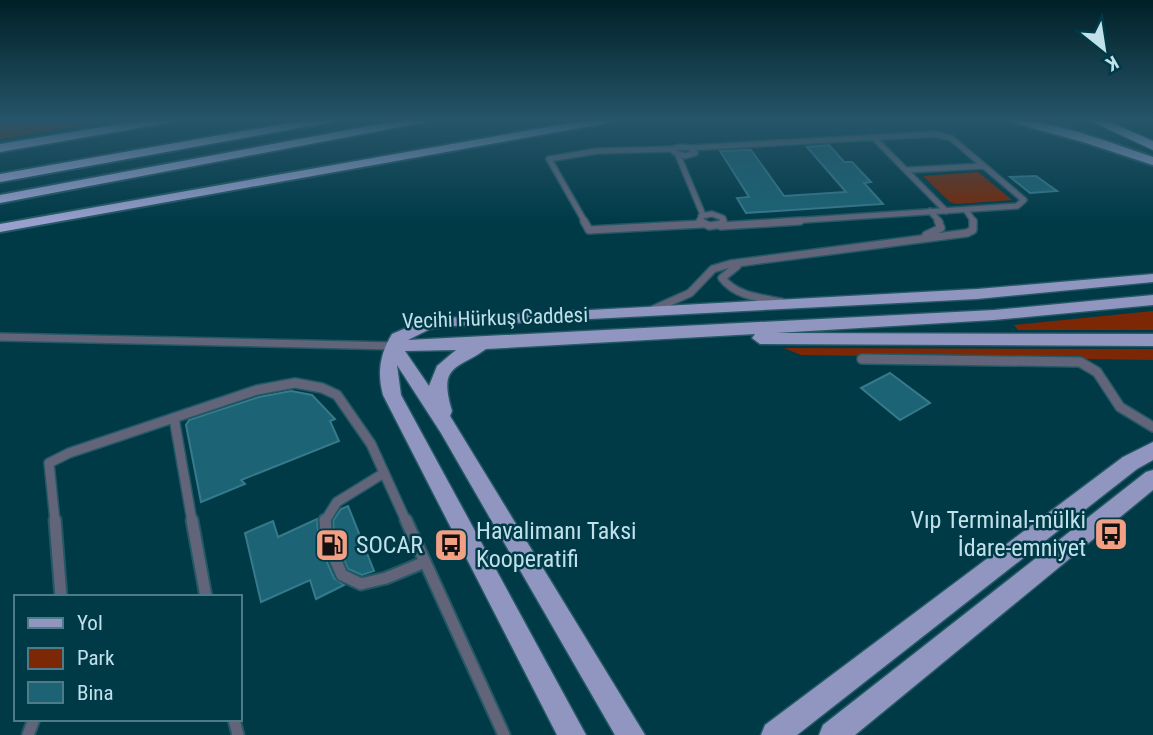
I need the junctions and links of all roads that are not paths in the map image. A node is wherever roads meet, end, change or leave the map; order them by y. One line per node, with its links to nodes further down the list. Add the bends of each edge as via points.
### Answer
1 (68, 153): 11 (highway)
2 (139, 153): 14 (highway)
3 (243, 153): 15 (highway)
4 (421, 153): 22 (highway)
5 (583, 153): 20 (lane, via 549,159 589,230)
6 (677, 153): 19 (lane)
7 (890, 153): 13 (lane)
8 (969, 153): 12 (lane)
9 (1132, 153): 10 (highway)
10 (1153, 160)
11 (0, 165)
12 (984, 166): 13 (lane); 16 (lane, via 1024,200 1017,206)
13 (908, 170): 18 (lane)
14 (0, 178)
15 (0, 199)
16 (966, 210): 18 (lane); 23 (lane, via 973,218 973,230)
17 (930, 211): 18 (lane); 21 (lane); 23 (lane, via 942,228)
18 (946, 211)
19 (703, 215): 20 (lane); 21 (lane, via 720,216 724,220)
20 (702, 224): 21 (lane)
21 (721, 226)
22 (0, 228)
23 (921, 239): 24 (lane)
24 (749, 262): 27 (lane, via 725,273 725,283); 28 (lane, via 713,269 690,293)
25 (1153, 278): 27 (main road, Vecihi Hürkuş Caddesi, via 1049,290)
26 (1153, 300): 29 (main road, Vecihi Hürkuş Caddesi, via 994,315)
27 (784, 303): 28 (main road, Vecihi Hürkuş Caddesi)
28 (654, 309): 33 (main road, Vecihi Hürkuş Caddesi, via 427,324 398,338)
29 (666, 333): 31 (main road, via 736,338); 32 (main road, Vecihi Hürkuş Caddesi)
30 (0, 337): 33 (lane)
31 (1153, 341)
32 (497, 343): 33 (main road, Vecihi Hürkuş Caddesi); 36 (main road, via 456,357 439,375 438,398)
33 (393, 346): 36 (main road); 45 (main road, via 387,381 392,394)
34 (862, 359): 37 (lane, via 1080,362 1097,372 1120,407)
35 (174, 418): 39 (lane, via 257,390 295,383 322,388 337,395 349,409); 42 (lane, via 49,463); 43 (lane)
36 (448, 428): 46 (main road)
37 (1153, 428)
38 (1153, 450): 47 (main road)
39 (384, 472): 41 (lane); 41 (lane, via 327,510 324,530 342,575 361,584)
40 (1153, 478): 48 (main road)
41 (425, 562): 44 (lane)
42 (61, 595)
43 (206, 595)
44 (504, 735)
45 (572, 735)
46 (631, 735)
47 (775, 735)
48 (833, 735)

